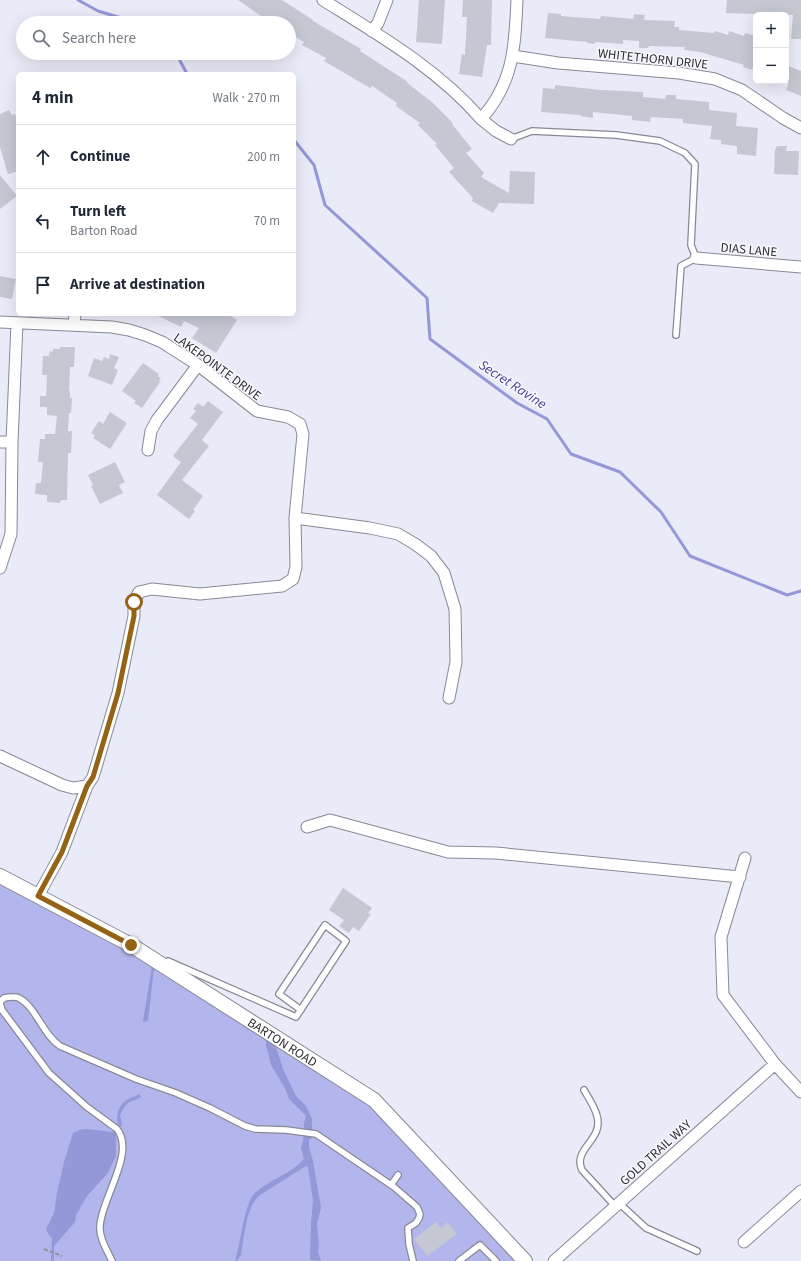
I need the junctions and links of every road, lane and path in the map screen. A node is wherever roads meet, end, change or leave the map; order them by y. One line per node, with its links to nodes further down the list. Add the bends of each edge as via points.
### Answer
1 (323, 0): 4 (street)
2 (387, 0): 4 (street)
3 (517, 0): 5 (street)
4 (372, 31): 6 (street, via 439,78)
5 (513, 56): 6 (street, via 499,95 492,108); 7 (street, WHITETHORN DRIVE, via 715,79 742,90)
6 (481, 119): 8 (street)
7 (801, 128)
8 (511, 139): 9 (lane, via 532,131 616,135 660,141 685,152 694,164 691,245)
9 (696, 258): 10 (street, DIAS LANE); 14 (lane, via 681,266)
10 (801, 267)
11 (75, 320): 13 (street, LAKEPOINTE DRIVE); 15 (street, LAKEPOINTE DRIVE, via 145,334)
12 (0, 322): 13 (street, LAKEPOINTE DRIVE)
13 (17, 323): 17 (street)
14 (676, 335)
15 (198, 365): 18 (street, via 157,420 151,431); 19 (street, LAKEPOINTE DRIVE, via 257,411 288,417 300,424 303,434)
16 (0, 442): 17 (street)
17 (12, 442): 20 (street, via 11,534)
18 (148, 450)
19 (295, 518): 21 (street, via 398,534 430,556 444,573 455,609 456,662); 23 (street, via 296,567 293,579 282,586 200,594 152,590 139,592 134,602 134,616 118,693 93,777)
20 (0, 568)
21 (449, 698)
22 (0, 756): 23 (street, via 62,785 73,788)
23 (87, 786): 28 (street, via 62,852)
24 (308, 827): 27 (street, via 330,820 448,852 496,853)
25 (746, 858): 27 (street)
26 (0, 876): 28 (street, BARTON ROAD)
27 (740, 877): 32 (street, via 721,938 723,995)
28 (38, 896): 29 (street, BARTON ROAD)
29 (131, 945): 31 (lane, via 296,1017); 47 (street, BARTON ROAD, via 374,1100)
30 (0, 1002): 36 (lane, via 8,997 25,1003 51,1039 66,1049 183,1096 245,1126 316,1134); 43 (lane, via 2,1010 49,1074 121,1134 121,1162 100,1226)
31 (301, 1010): 31 (lane, via 346,941 325,925 279,994)
32 (775, 1064): 34 (street); 38 (street, GOLD TRAIL WAY)
33 (584, 1090): 38 (lane, via 598,1117 598,1125 597,1132 579,1158 579,1164)
34 (801, 1092)
35 (398, 1175): 36 (lane)
36 (391, 1185): 44 (lane, via 417,1207 420,1214 416,1223 408,1228)
37 (801, 1191): 39 (street)
38 (617, 1204): 41 (lane, via 646,1228); 48 (street, GOLD TRAIL WAY)
39 (744, 1242)
40 (44, 1249): 42 (path)
41 (697, 1251)
42 (62, 1256)
43 (112, 1261)
44 (412, 1261)
45 (460, 1261): 46 (lane, via 480,1245)
46 (496, 1261)
47 (524, 1261)
48 (554, 1261)

